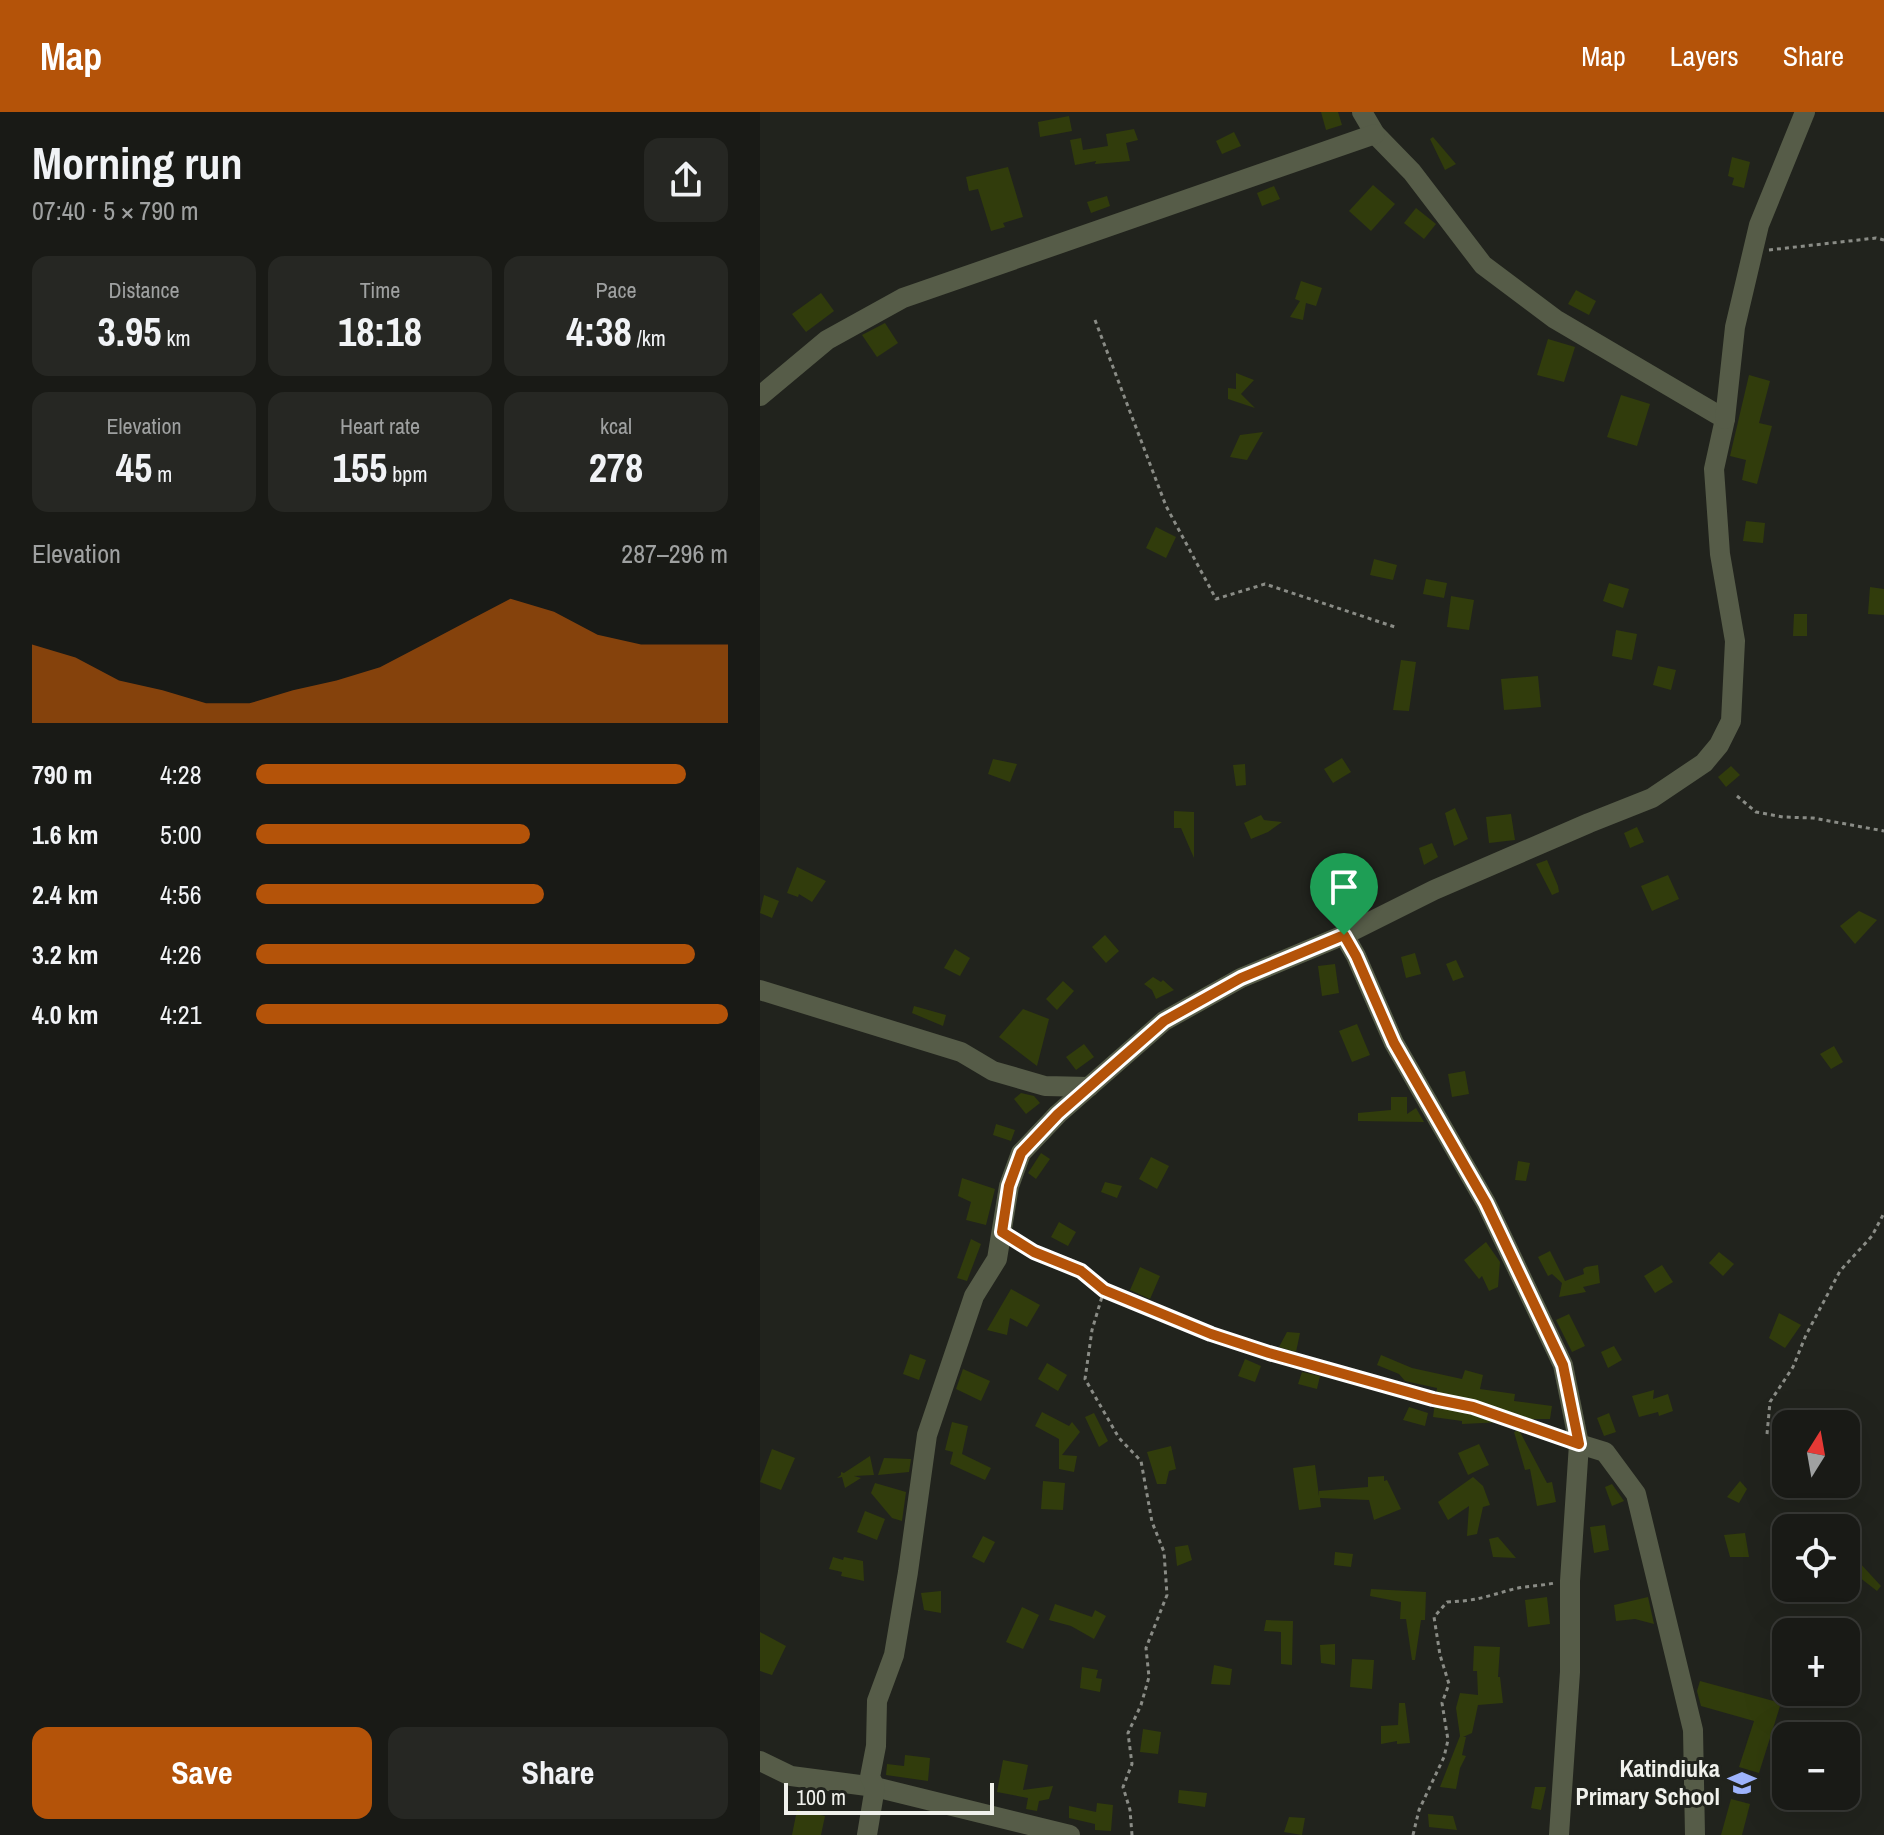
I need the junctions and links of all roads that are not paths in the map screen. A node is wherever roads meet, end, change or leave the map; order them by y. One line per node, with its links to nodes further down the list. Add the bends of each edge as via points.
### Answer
1 (1362, 112): 3 (street)
2 (1805, 112): 5 (street, via 1759,225 1735,327)
3 (1375, 134): 4 (street, via 903,298 827,340); 5 (street, via 1412,172 1483,265 1555,319)
4 (760, 396)
5 (1725, 419): 6 (street, via 1714,469 1720,554 1735,641 1731,721 1719,745 1704,763 1652,798 1434,890)
6 (1344, 935): 8 (street, via 1241,978 1164,1021); 9 (street, via 1394,1043 1486,1203 1563,1365)
7 (760, 990): 8 (street, via 961,1052 1019,1079 1045,1086)
8 (1089, 1087): 11 (street, via 1021,1153 1009,1186 997,1259 974,1296 927,1435 894,1655 877,1701 870,1777)
9 (1579, 1444): 14 (street); 15 (street, via 1605,1452 1636,1494 1693,1730)
10 (760, 1761): 11 (street, via 791,1776)
11 (875, 1787): 12 (street); 13 (street)
12 (867, 1835)
13 (1070, 1835)
14 (1559, 1835)
15 (1695, 1835)

